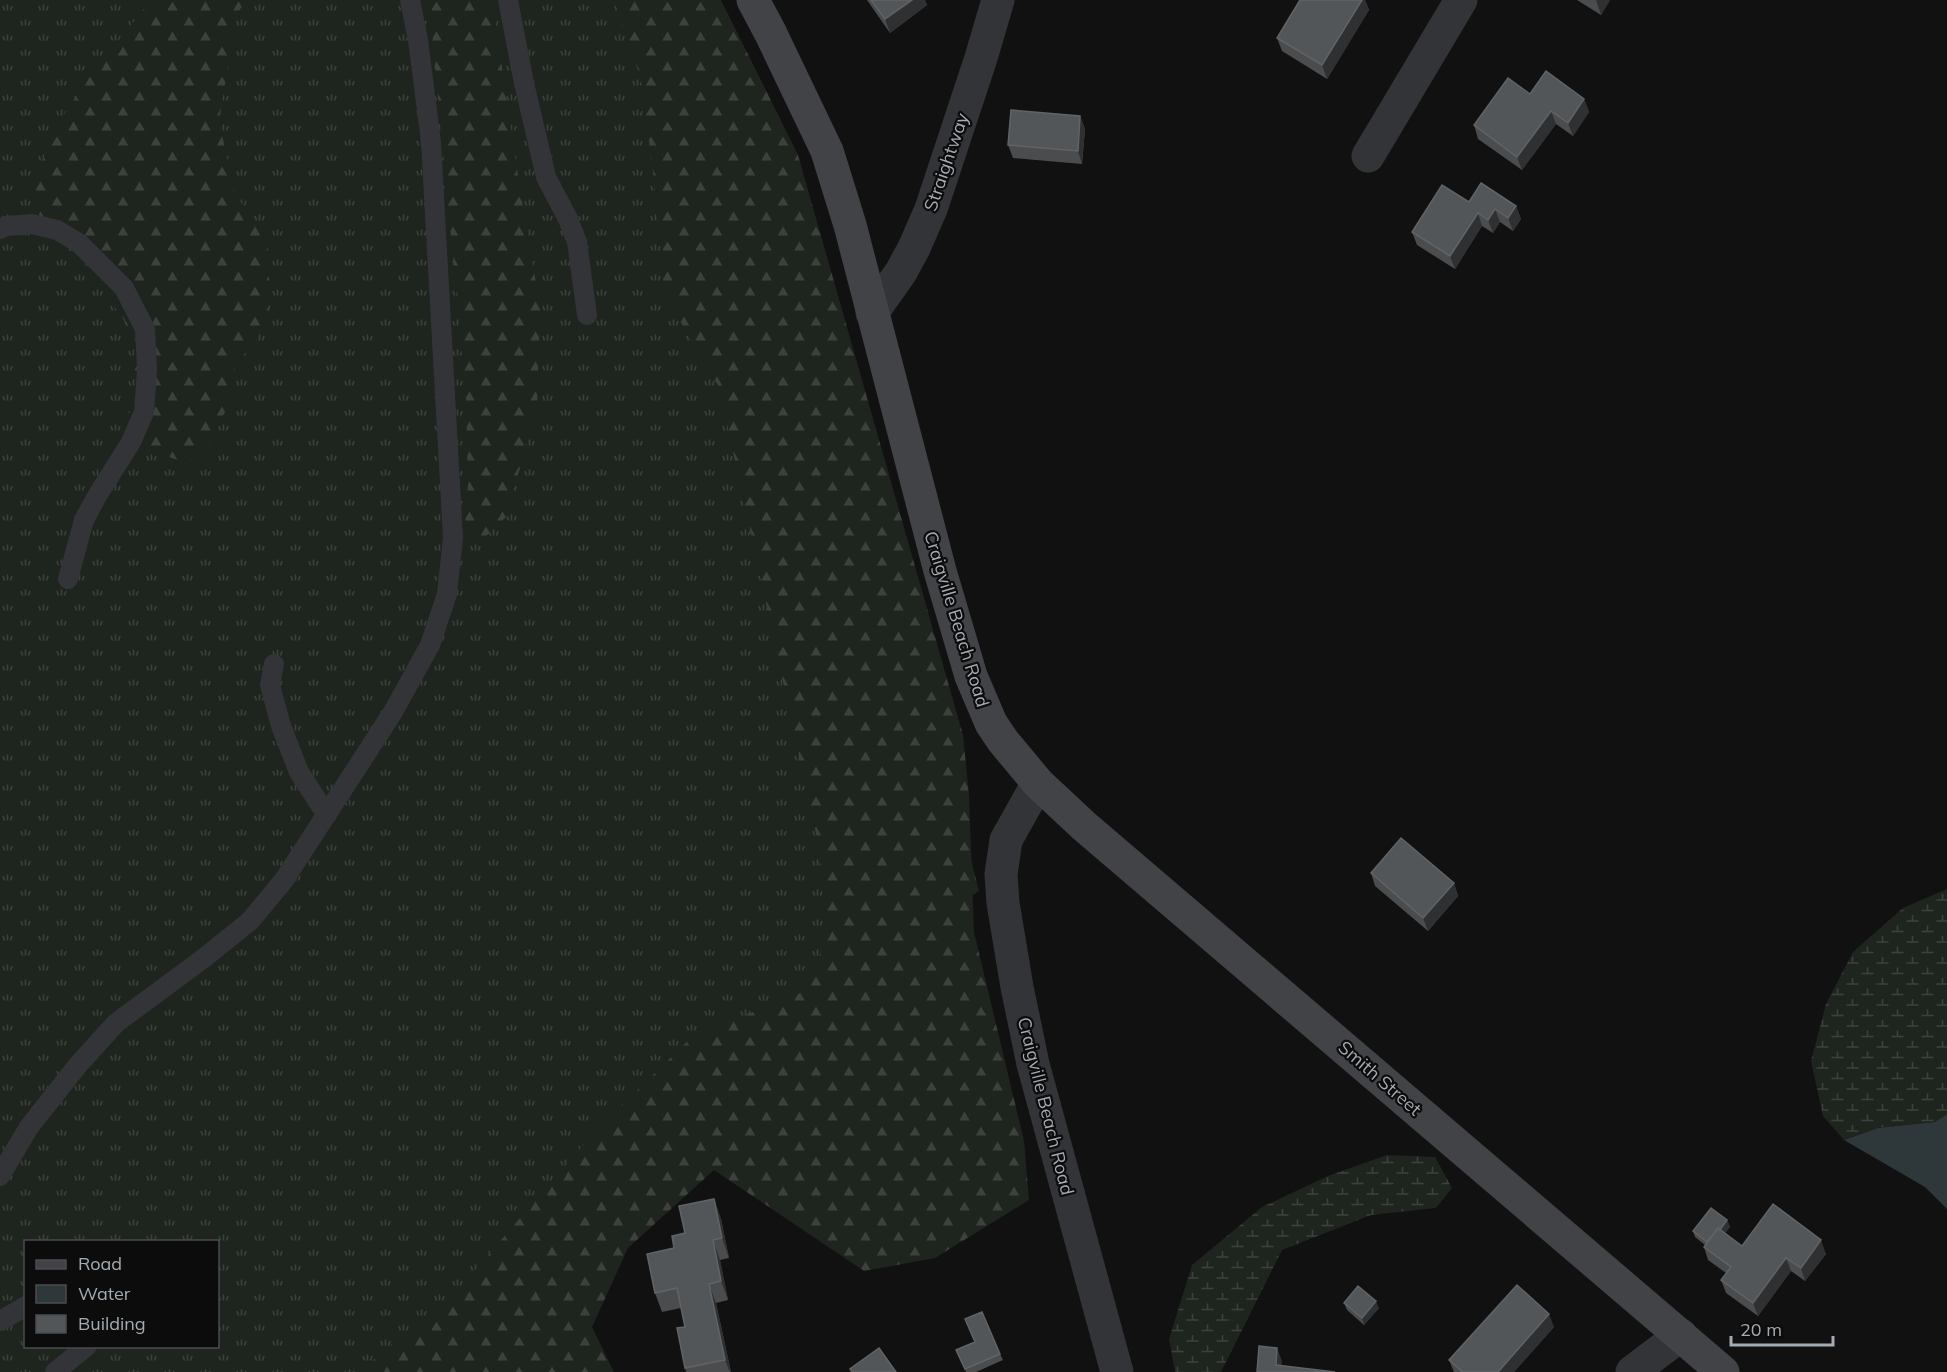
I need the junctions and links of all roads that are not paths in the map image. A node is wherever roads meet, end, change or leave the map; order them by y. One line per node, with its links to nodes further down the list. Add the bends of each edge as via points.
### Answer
1 (410, 0): 13 (lane, via 431,142 453,538 447,594 430,645 393,712)
2 (508, 0): 9 (lane, via 546,177 577,242)
3 (753, 0): 8 (main road, Craigville Beach Road, via 827,151)
4 (998, 0): 8 (street, Straightway, via 931,208 901,272)
5 (1461, 0): 6 (street)
6 (1368, 156)
7 (0, 229): 10 (lane, via 32,224 57,230 79,243 124,288 145,329 144,412 131,442 84,520)
8 (872, 313): 12 (main road, Craigville Beach Road, via 971,676 991,723)
9 (586, 315)
10 (68, 579)
11 (274, 664): 13 (lane, via 270,685 281,726 299,772)
12 (1038, 783): 17 (main road, Smith Street); 20 (street, Craigville Beach Road, via 1006,840 1001,874 1003,903 1033,1064)
13 (326, 814): 14 (lane, via 284,880 250,921 116,1023 78,1065 29,1127)
14 (0, 1176)
15 (24, 1307): 16 (lane)
16 (0, 1322)
17 (1681, 1335): 21 (street); 22 (main road, Smith Street)
18 (86, 1348): 19 (lane)
19 (55, 1372)
20 (1117, 1372)
21 (1632, 1372)
22 (1723, 1372)

